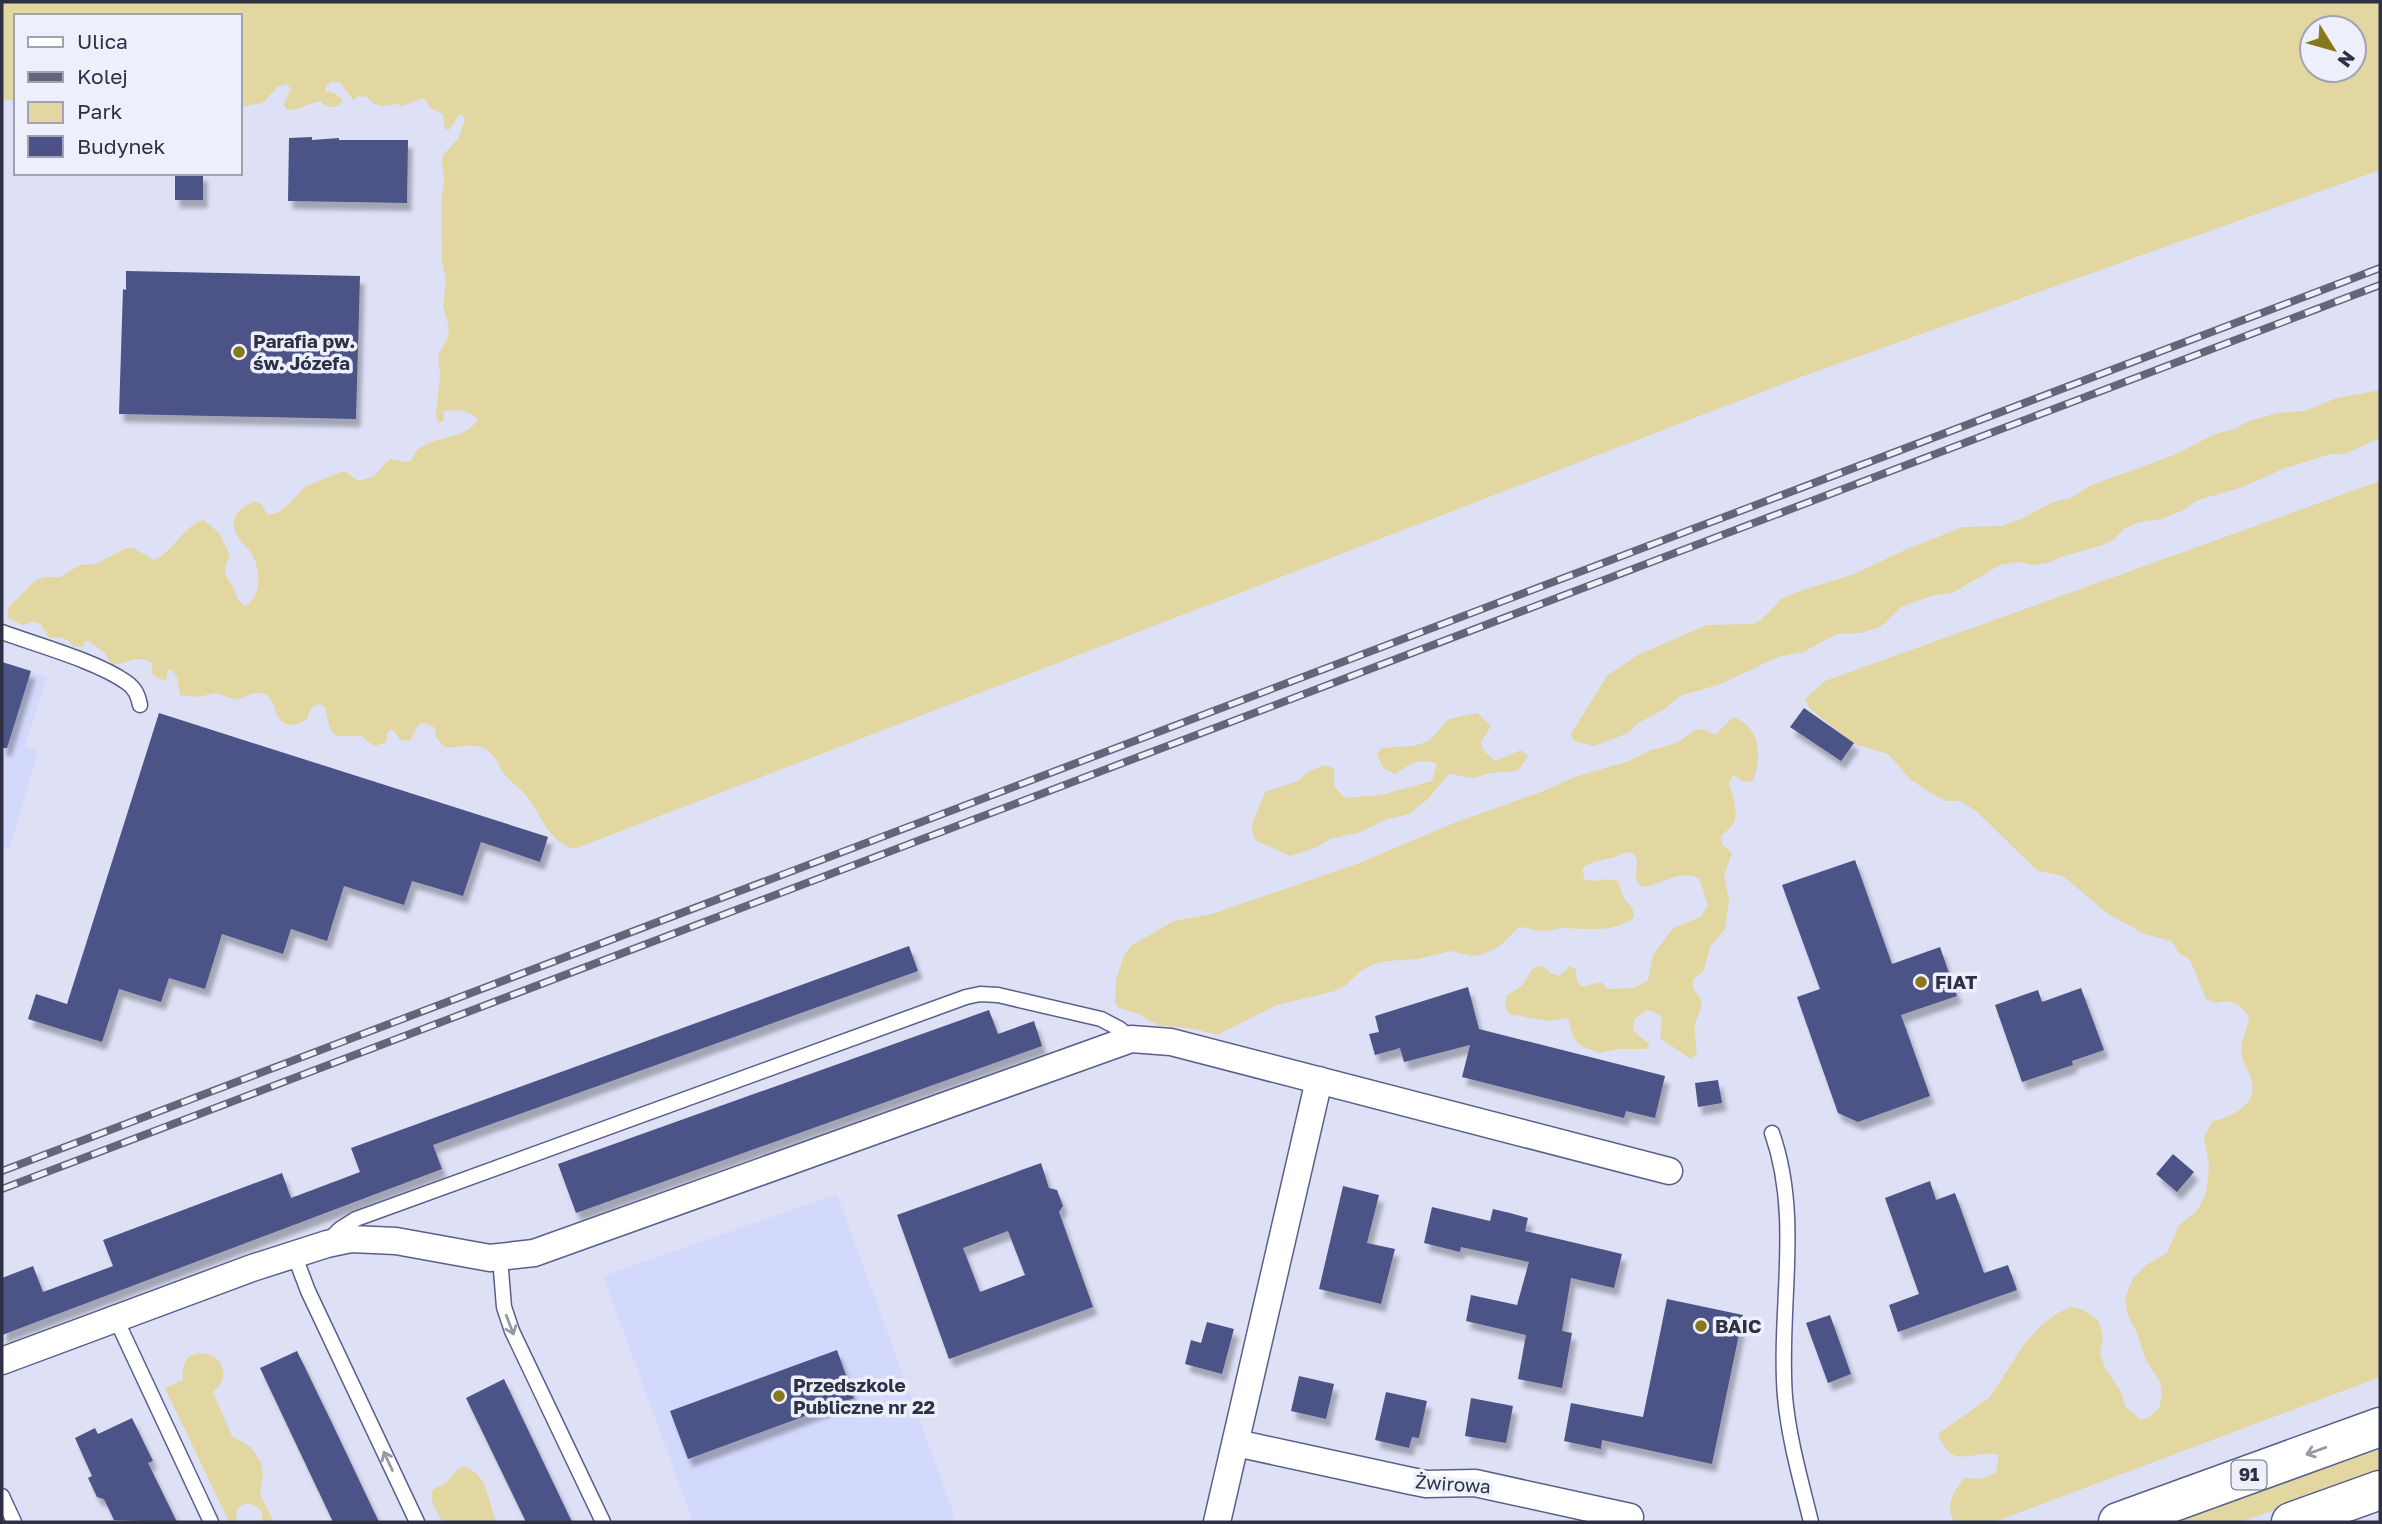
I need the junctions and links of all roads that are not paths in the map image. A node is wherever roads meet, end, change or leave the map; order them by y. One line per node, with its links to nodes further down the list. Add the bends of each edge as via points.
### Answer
1 (2, 632): 2 (lane, via 105,670 128,683 137,692)
2 (140, 705)
3 (1131, 1039): 4 (street, via 1171,1042); 7 (lane, via 1101,1019 998,995 966,997 356,1219); 9 (street, via 541,1251)
4 (1319, 1080): 6 (street); 13 (street)
5 (1772, 1133): 22 (lane, via 1781,1157 1788,1211 1785,1396)
6 (1669, 1171)
7 (327, 1244): 8 (street); 9 (street, via 382,1240)
8 (294, 1254): 10 (street); 19 (lane, one-way to 8)
9 (500, 1258): 20 (lane, one-way to 20, via 504,1307 512,1331)
10 (116, 1319): 11 (street); 18 (lane)
11 (2, 1361)
12 (2380, 1427): 23 (main road, 91, one-way to 23)
13 (1236, 1443): 16 (street, Żwirowa, via 1426,1484 1475,1483); 21 (street)
14 (2380, 1490): 24 (main road)
15 (2, 1496): 17 (lane)
16 (1630, 1517)
17 (14, 1522)
18 (211, 1522)
19 (417, 1522)
20 (603, 1522)
21 (1217, 1522)
22 (1811, 1522)
23 (2118, 1522)
24 (2291, 1522)

